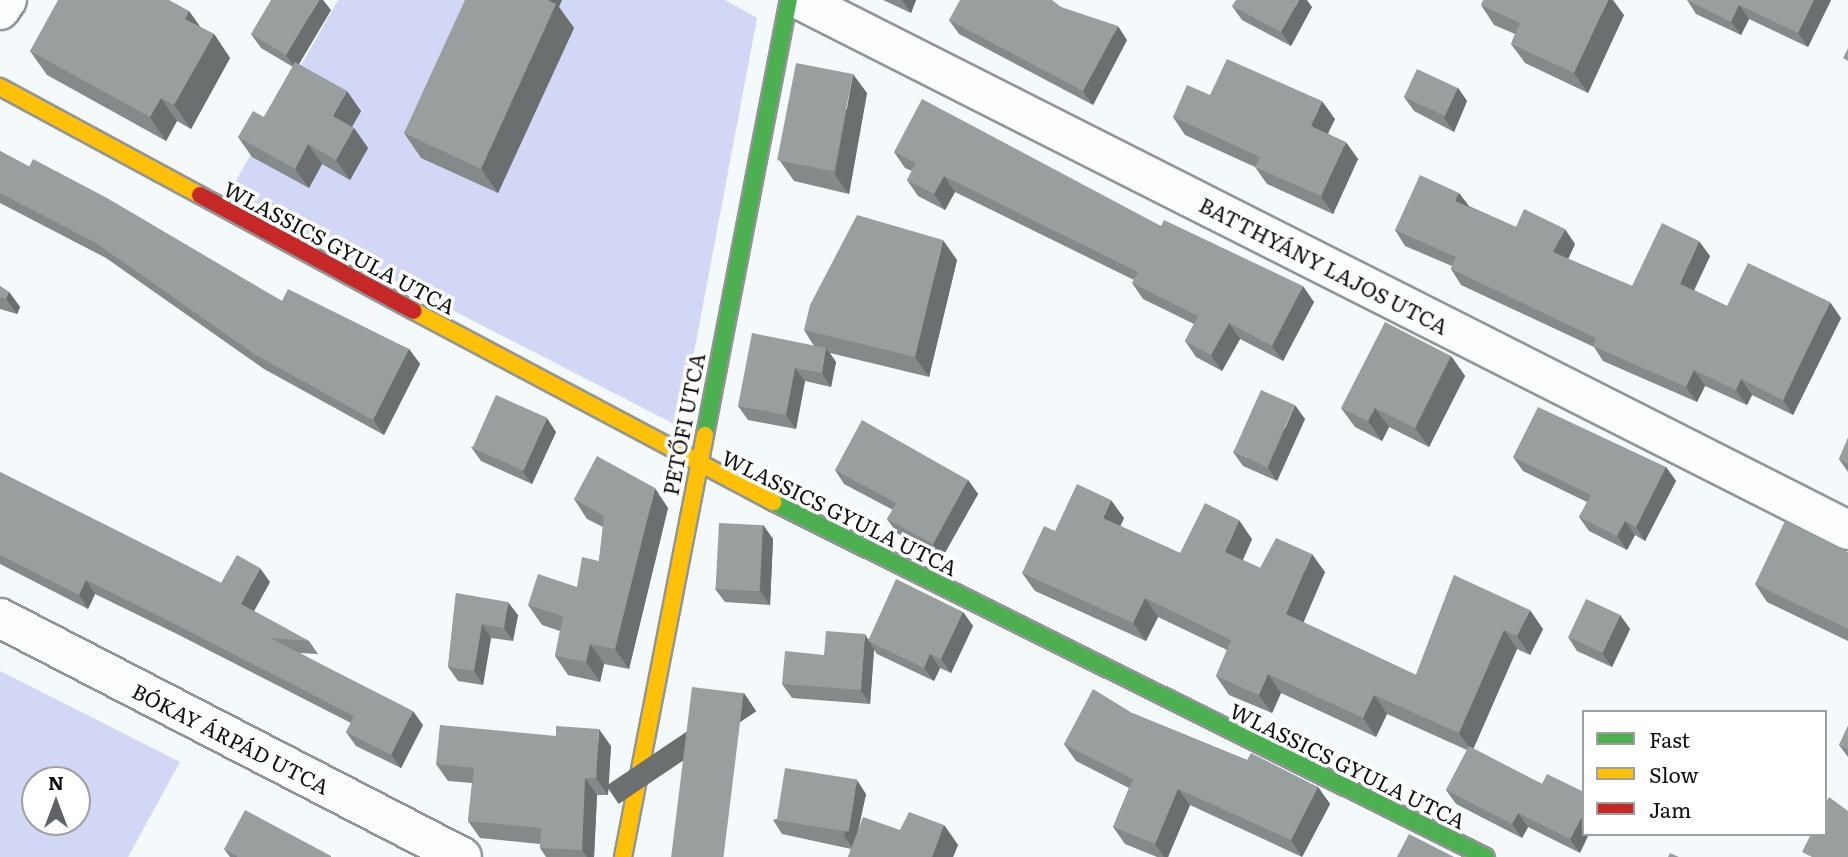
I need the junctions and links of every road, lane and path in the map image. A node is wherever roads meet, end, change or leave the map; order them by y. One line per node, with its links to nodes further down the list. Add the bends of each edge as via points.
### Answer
1 (7, 0): 4 (street)
2 (789, 0): 6 (street, PETŐFI UTCA)
3 (800, 0): 7 (street, BATTHYÁNY LAJOS UTCA)
4 (0, 10)
5 (0, 87): 6 (street, WLASSICS GYULA UTCA)
6 (697, 464): 10 (street, PETŐFI UTCA); 11 (street, WLASSICS GYULA UTCA)
7 (1848, 530)
8 (0, 618): 9 (street, BÓKAY ÁRPÁD UTCA)
9 (462, 857)
10 (623, 857)
11 (1486, 857)

